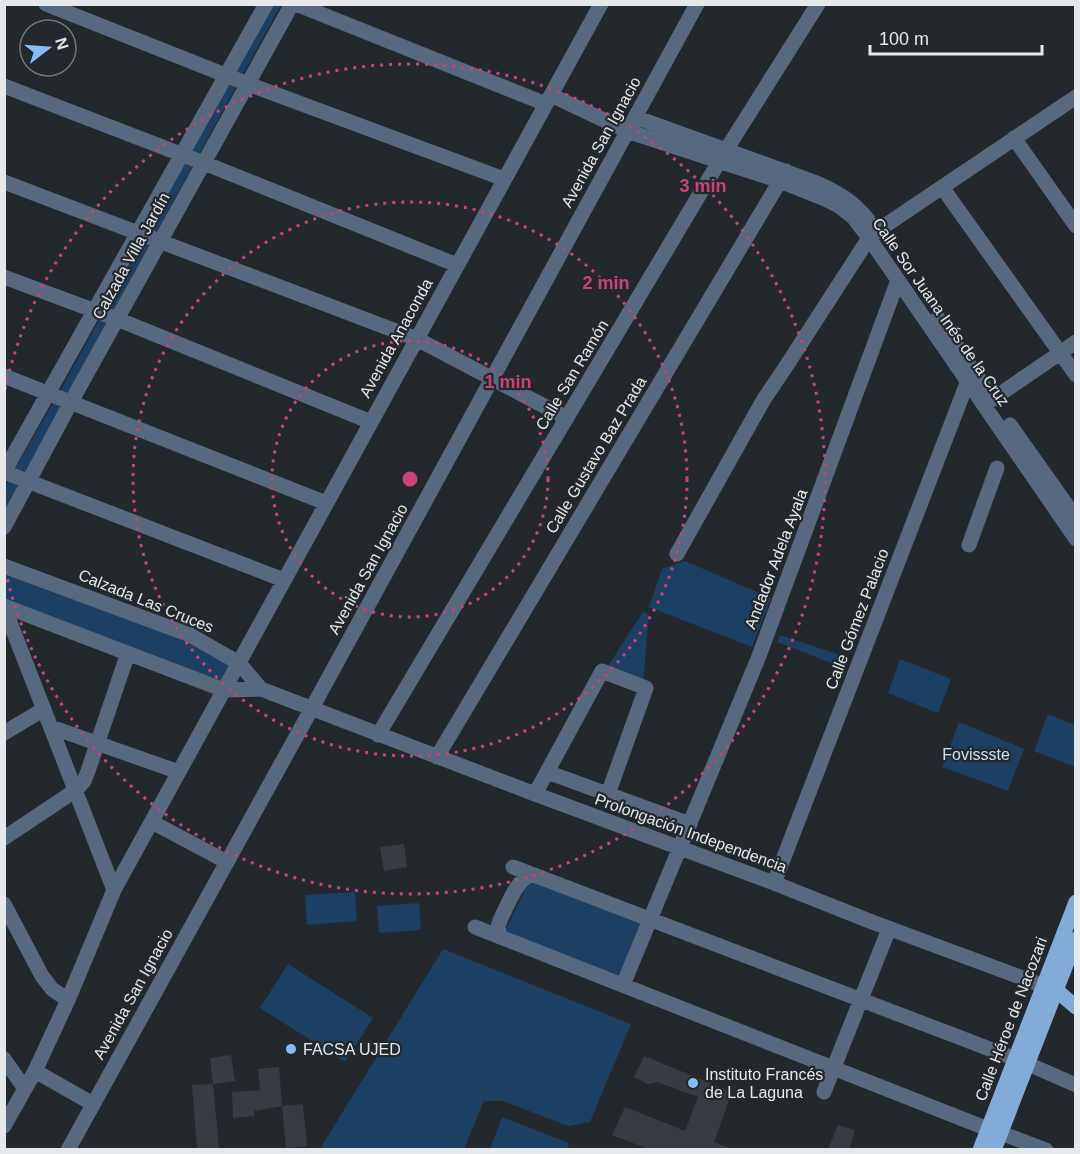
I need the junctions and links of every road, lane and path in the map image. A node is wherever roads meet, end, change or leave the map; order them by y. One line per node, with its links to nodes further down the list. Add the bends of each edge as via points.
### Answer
1 (46, 4): 7 (street)
2 (266, 4): 7 (street, Calzada Villa Jardín)
3 (294, 4): 8 (street, Calzada Villa Jardín); 11 (street, Calle Sor Juana Inés de la Cruz)
4 (601, 4): 11 (street, Avenida Anaconda)
5 (697, 4): 12 (street, Avenida San Ignacio)
6 (818, 4): 15 (street, Calle San Ramón)
7 (226, 75): 8 (street); 14 (street, Calzada Villa Jardín)
8 (248, 84): 16 (street, Calzada Villa Jardín); 18 (street)
9 (4, 86): 14 (street)
10 (1076, 96): 13 (street)
11 (548, 100): 12 (street, Calle Sor Juana Inés de la Cruz); 18 (street, Avenida Anaconda)
12 (631, 124): 15 (street, Calle Sor Juana Inés de la Cruz); 36 (street, Avenida San Ignacio)
13 (1014, 138): 20 (street); 21 (street)
14 (182, 154): 16 (street); 22 (street, Calzada Villa Jardín)
15 (723, 156): 17 (street, Calle Sor Juana Inés de la Cruz); 40 (street, Calle San Ramón)
16 (204, 163): 24 (street, Calzada Villa Jardín); 25 (street)
17 (783, 176): 23 (street, Calle Sor Juana Inés de la Cruz, via 842,195 858,208); 64 (street, Calle Gustavo Baz Prada)
18 (504, 179): 25 (street, Avenida Anaconda)
19 (4, 182): 22 (street)
20 (942, 187): 23 (street); 32 (street)
21 (1076, 226)
22 (138, 234): 24 (street); 28 (street, Calzada Villa Jardín)
23 (873, 235): 27 (street, Calle Sor Juana Inés de la Cruz); 33 (street, Calle Sor Juana Inés de la Cruz); 50 (street, via 764,399)
24 (160, 242): 29 (street, Calzada Villa Jardín); 30 (street)
25 (457, 265): 30 (street, Avenida Anaconda)
26 (4, 277): 28 (street)
27 (898, 280): 33 (street, Calle Sor Juana Inés de la Cruz); 71 (street, Andador Adela Ayala, via 778,605)
28 (94, 311): 29 (street); 37 (street, Calzada Villa Jardín)
29 (117, 320): 38 (street, Calzada Villa Jardín); 41 (street)
30 (417, 339): 36 (street); 41 (street, Avenida Anaconda)
31 (1076, 342): 32 (street)
32 (1059, 353): 34 (street); 39 (street)
33 (970, 375): 39 (street, Calle Sor Juana Inés de la Cruz); 77 (street, Calle Gómez Palacio)
34 (1076, 375)
35 (4, 376): 37 (street)
36 (493, 378): 40 (street); 58 (street, Avenida San Ignacio)
37 (48, 393): 38 (street); 43 (street, Calzada Villa Jardín)
38 (71, 402): 44 (street, Calzada Villa Jardín); 45 (street)
39 (988, 402): 46 (street, Calle Sor Juana Inés de la Cruz); 48 (street, Calle Sor Juana Inés de la Cruz)
40 (567, 418): 62 (street, Calle San Ramón)
41 (371, 422): 45 (street, Avenida Anaconda)
42 (997, 468): 49 (street)
43 (5, 472): 44 (street)
44 (30, 481): 47 (street, Calzada Villa Jardín); 52 (street)
45 (327, 503): 52 (street, Avenida Anaconda)
46 (1076, 518)
47 (4, 527)
48 (1076, 538)
49 (969, 545)
50 (677, 554)
51 (4, 566): 55 (street, Calzada Las Cruces, via 190,635)
52 (284, 580): 55 (street, Avenida Anaconda)
53 (4, 606): 54 (street, Calzada Las Cruces); 59 (street)
54 (128, 653): 57 (street, Calzada Las Cruces); 63 (street)
55 (239, 663): 56 (street, Calzada Las Cruces); 57 (street, Avenida Anaconda)
56 (261, 689): 57 (street, Calzada Las Cruces); 58 (street, Calzada Las Cruces)
57 (224, 690): 65 (street, Avenida Anaconda)
58 (312, 708): 62 (street, Prolongación Independencia); 74 (street, Avenida San Ignacio)
59 (44, 709): 60 (street); 61 (street)
60 (51, 727): 63 (street); 67 (street)
61 (4, 734)
62 (378, 735): 64 (street, Prolongación Independencia)
63 (98, 743): 65 (street); 67 (street, via 84,781)
64 (437, 757): 68 (street, Prolongación Independencia)
65 (179, 772): 70 (street, Avenida Anaconda)
66 (547, 772): 68 (street); 69 (street); 69 (street, via 602,671 646,688)
67 (76, 790): 72 (street); 78 (street)
68 (535, 794): 73 (street, Prolongación Independencia)
69 (608, 794): 71 (street)
70 (152, 822): 74 (street); 78 (street, Avenida Anaconda)
71 (690, 824): 73 (street, Andador Adela Ayala)
72 (4, 838)
73 (680, 847): 77 (street, Prolongación Independencia); 81 (street, Andador Adela Ayala)
74 (227, 862): 98 (street, Avenida San Ignacio)
75 (513, 867): 76 (street)
76 (530, 874): 81 (street); 84 (street, via 520,883 500,920)
77 (774, 883): 83 (street, Prolongación Independencia)
78 (114, 890): 88 (street, Avenida Anaconda)
79 (1076, 902): 87 (main road, Calle Héroe de Nacozari)
80 (4, 904): 88 (street, via 42,976)
81 (650, 920): 86 (street, Andador Adela Ayala); 89 (street)
82 (475, 927): 84 (street)
83 (889, 929): 87 (street, Prolongación Independencia); 89 (street)
84 (500, 937): 86 (street)
85 (1076, 939): 87 (main road, Calle Héroe de Nacozari)
86 (623, 985): 93 (street)
87 (1050, 988): 90 (main road); 92 (main road, Calle Héroe de Nacozari)
88 (68, 1000): 94 (street, Avenida Anaconda)
89 (861, 1000): 92 (street); 93 (street)
90 (1076, 1007)
91 (4, 1059): 96 (street)
92 (1022, 1061): 95 (street); 100 (main road, Calle Héroe de Nacozari)
93 (834, 1067): 97 (street); 100 (street)
94 (34, 1071): 96 (street, Avenida Anaconda); 98 (street)
95 (1076, 1085)
96 (25, 1089): 99 (street, Avenida Anaconda)
97 (824, 1092)
98 (93, 1104): 101 (street, Avenida San Ignacio)
99 (4, 1126)
100 (994, 1131): 102 (main road, Calle Héroe de Nacozari); 103 (main road, Calle Héroe de Nacozari); 104 (street)
101 (68, 1149)
102 (980, 1149)
103 (994, 1149)
104 (1046, 1149)

